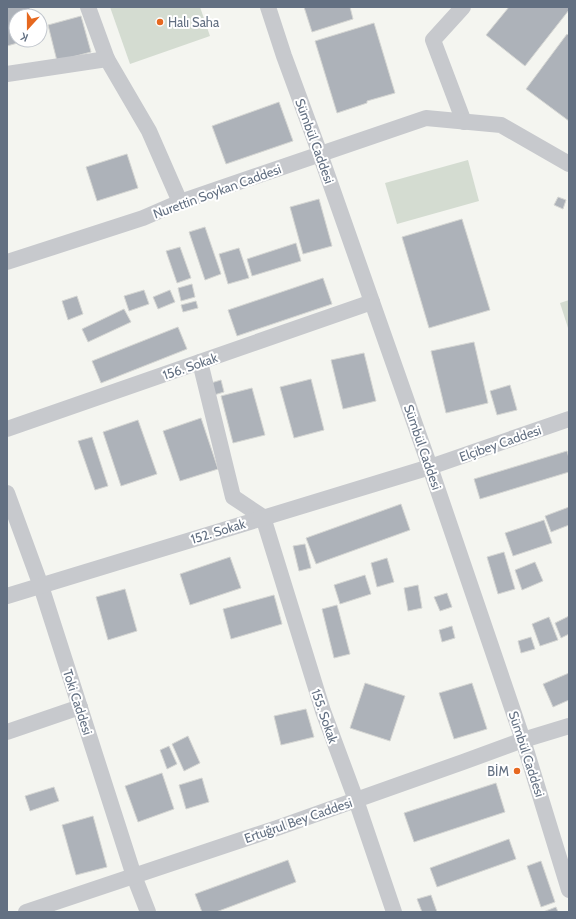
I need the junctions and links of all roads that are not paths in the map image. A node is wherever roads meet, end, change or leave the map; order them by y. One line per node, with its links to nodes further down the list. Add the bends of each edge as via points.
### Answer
1 (88, 7): 4 (street)
2 (268, 7): 7 (street, Sümbül Caddesi)
3 (463, 7): 6 (street, via 433,40)
4 (107, 59): 5 (street); 9 (street, via 149,130)
5 (7, 74)
6 (464, 122): 7 (street, Nurettin Soykan Caddesi, via 426,118); 8 (street, via 501,125)
7 (320, 154): 9 (street, Nurettin Soykan Caddesi); 11 (street, Sümbül Caddesi)
8 (569, 164)
9 (180, 202): 10 (street, Nurettin Soykan Caddesi, via 144,218)
10 (7, 262)
11 (372, 302): 12 (street, 156. Sokak); 15 (street, Sümbül Caddesi)
12 (200, 362): 14 (street, 156. Sokak); 17 (street, via 233,497)
13 (569, 418): 15 (street, Elçibey Caddesi)
14 (7, 429)
15 (430, 467): 17 (street, 152. Sokak); 23 (street, Sümbül Caddesi)
16 (7, 493): 18 (street, Toki Caddesi)
17 (263, 517): 18 (street, 152. Sokak); 24 (street, 155. Sokak, via 323,711)
18 (41, 586): 19 (street, 152. Sokak); 20 (street, Toki Caddesi)
19 (7, 596)
20 (80, 707): 22 (street); 25 (street, Toki Caddesi)
21 (569, 726): 23 (street, Ertuğrul Bey Caddesi)
22 (7, 732)
23 (523, 740): 24 (street, Ertuğrul Bey Caddesi); 26 (street, Sümbül Caddesi)
24 (356, 800): 25 (street, Ertuğrul Bey Caddesi); 29 (street, 155. Sokak)
25 (134, 876): 27 (street, Ertuğrul Bey Caddesi); 28 (street, Toki Caddesi)
26 (569, 890)
27 (26, 912)
28 (148, 912)
29 (394, 912)

